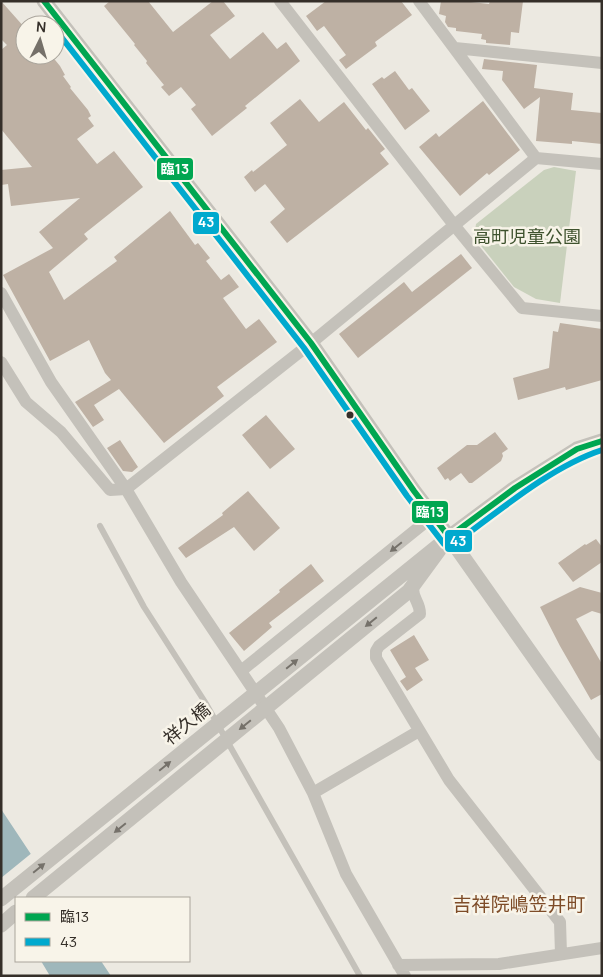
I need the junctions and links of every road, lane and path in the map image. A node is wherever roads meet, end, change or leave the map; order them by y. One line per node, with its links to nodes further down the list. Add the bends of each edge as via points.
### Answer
1 (44, 1): 11 (street)
2 (419, 1): 4 (street)
3 (284, 3): 8 (street)
4 (455, 48): 5 (street); 6 (street)
5 (602, 63)
6 (536, 158): 7 (street); 8 (street)
7 (602, 164)
8 (454, 225): 10 (street, via 522,308); 11 (street)
9 (1, 293): 14 (street, via 51,382)
10 (602, 316)
11 (311, 343): 14 (street); 15 (street)
12 (1, 362): 14 (street, via 26,402 61,432 110,490)
13 (602, 441): 17 (street, 祥久橋, via 577,449 530,478)
14 (126, 489): 19 (street, via 181,582)
15 (434, 516): 17 (street); 19 (street, one-way to 19)
16 (100, 526): 30 (lane, via 144,607 210,711)
17 (449, 536): 18 (street); 21 (street); 24 (street, 祥久橋, one-way to 17)
18 (411, 590): 20 (street, via 420,614 380,646 376,658); 23 (street, one-way to 23)
19 (241, 671): 22 (street, via 280,728)
20 (419, 731): 22 (street); 28 (street, via 449,780 560,922)
21 (602, 754)
22 (313, 793): 29 (street, via 346,874)
23 (34, 897)
24 (1, 899)
25 (15, 913): 26 (street)
26 (1, 925)
27 (602, 948): 28 (street)
28 (561, 954): 29 (street, via 498,964)
29 (402, 970)
30 (360, 976)

